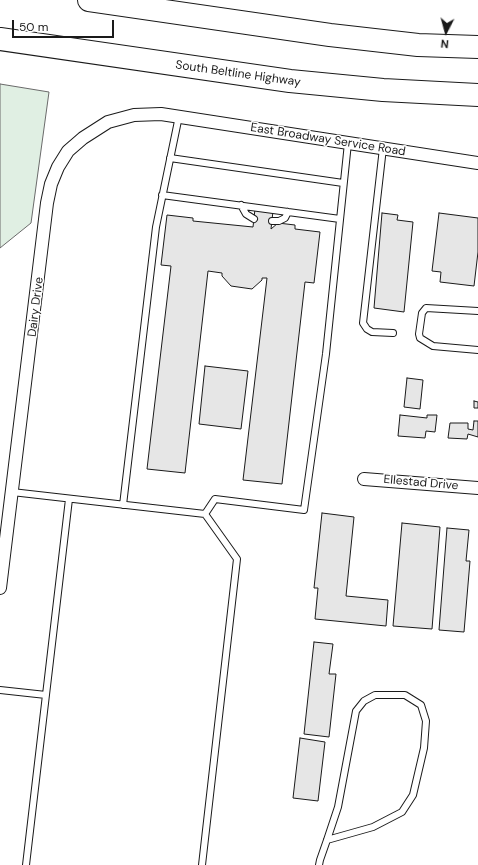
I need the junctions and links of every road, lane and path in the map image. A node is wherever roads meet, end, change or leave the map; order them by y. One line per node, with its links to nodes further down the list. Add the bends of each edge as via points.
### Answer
1 (89, 0): 3 (highway, via 330,35 418,45)
2 (0, 39): 4 (highway, South Beltline Highway, via 296,82)
3 (478, 47)
4 (478, 95)
5 (179, 116): 6 (street, East Broadway Service Road); 8 (lane); 22 (street, Dairy Drive, via 147,114 100,125 73,147 58,167 47,203)
6 (348, 143): 7 (street, East Broadway Service Road); 10 (lane)
7 (383, 148): 9 (street, East Broadway Service Road); 18 (lane, via 363,323 372,332)
8 (170, 158): 10 (lane); 11 (lane)
9 (478, 163)
10 (343, 182): 15 (lane)
11 (162, 195): 12 (lane); 24 (lane, via 156,226)
12 (241, 205): 13 (lane); 14 (lane, via 246,214)
13 (288, 212): 15 (lane); 16 (lane, via 285,218)
14 (254, 219)
15 (340, 219): 25 (lane, via 326,354 304,510 215,499)
16 (272, 221)
17 (478, 311): 19 (lane, via 426,308 422,313 419,334 425,343 433,346)
18 (393, 334)
19 (478, 350)
20 (364, 479): 21 (street, Ellestad Drive)
21 (478, 488)
22 (12, 492): 23 (lane); 26 (street, Dairy Drive)
23 (69, 499): 24 (lane); 28 (lane)
24 (123, 505): 25 (lane)
25 (205, 514): 31 (lane, via 237,559)
26 (0, 588)
27 (0, 690): 28 (lane)
28 (46, 696): 30 (lane)
29 (326, 840): 29 (lane, via 338,807 356,711 364,701 375,695 405,695 421,705 426,721 424,748 413,795 402,812 373,827); 32 (lane)
30 (26, 865)
31 (202, 865)
32 (319, 865)

